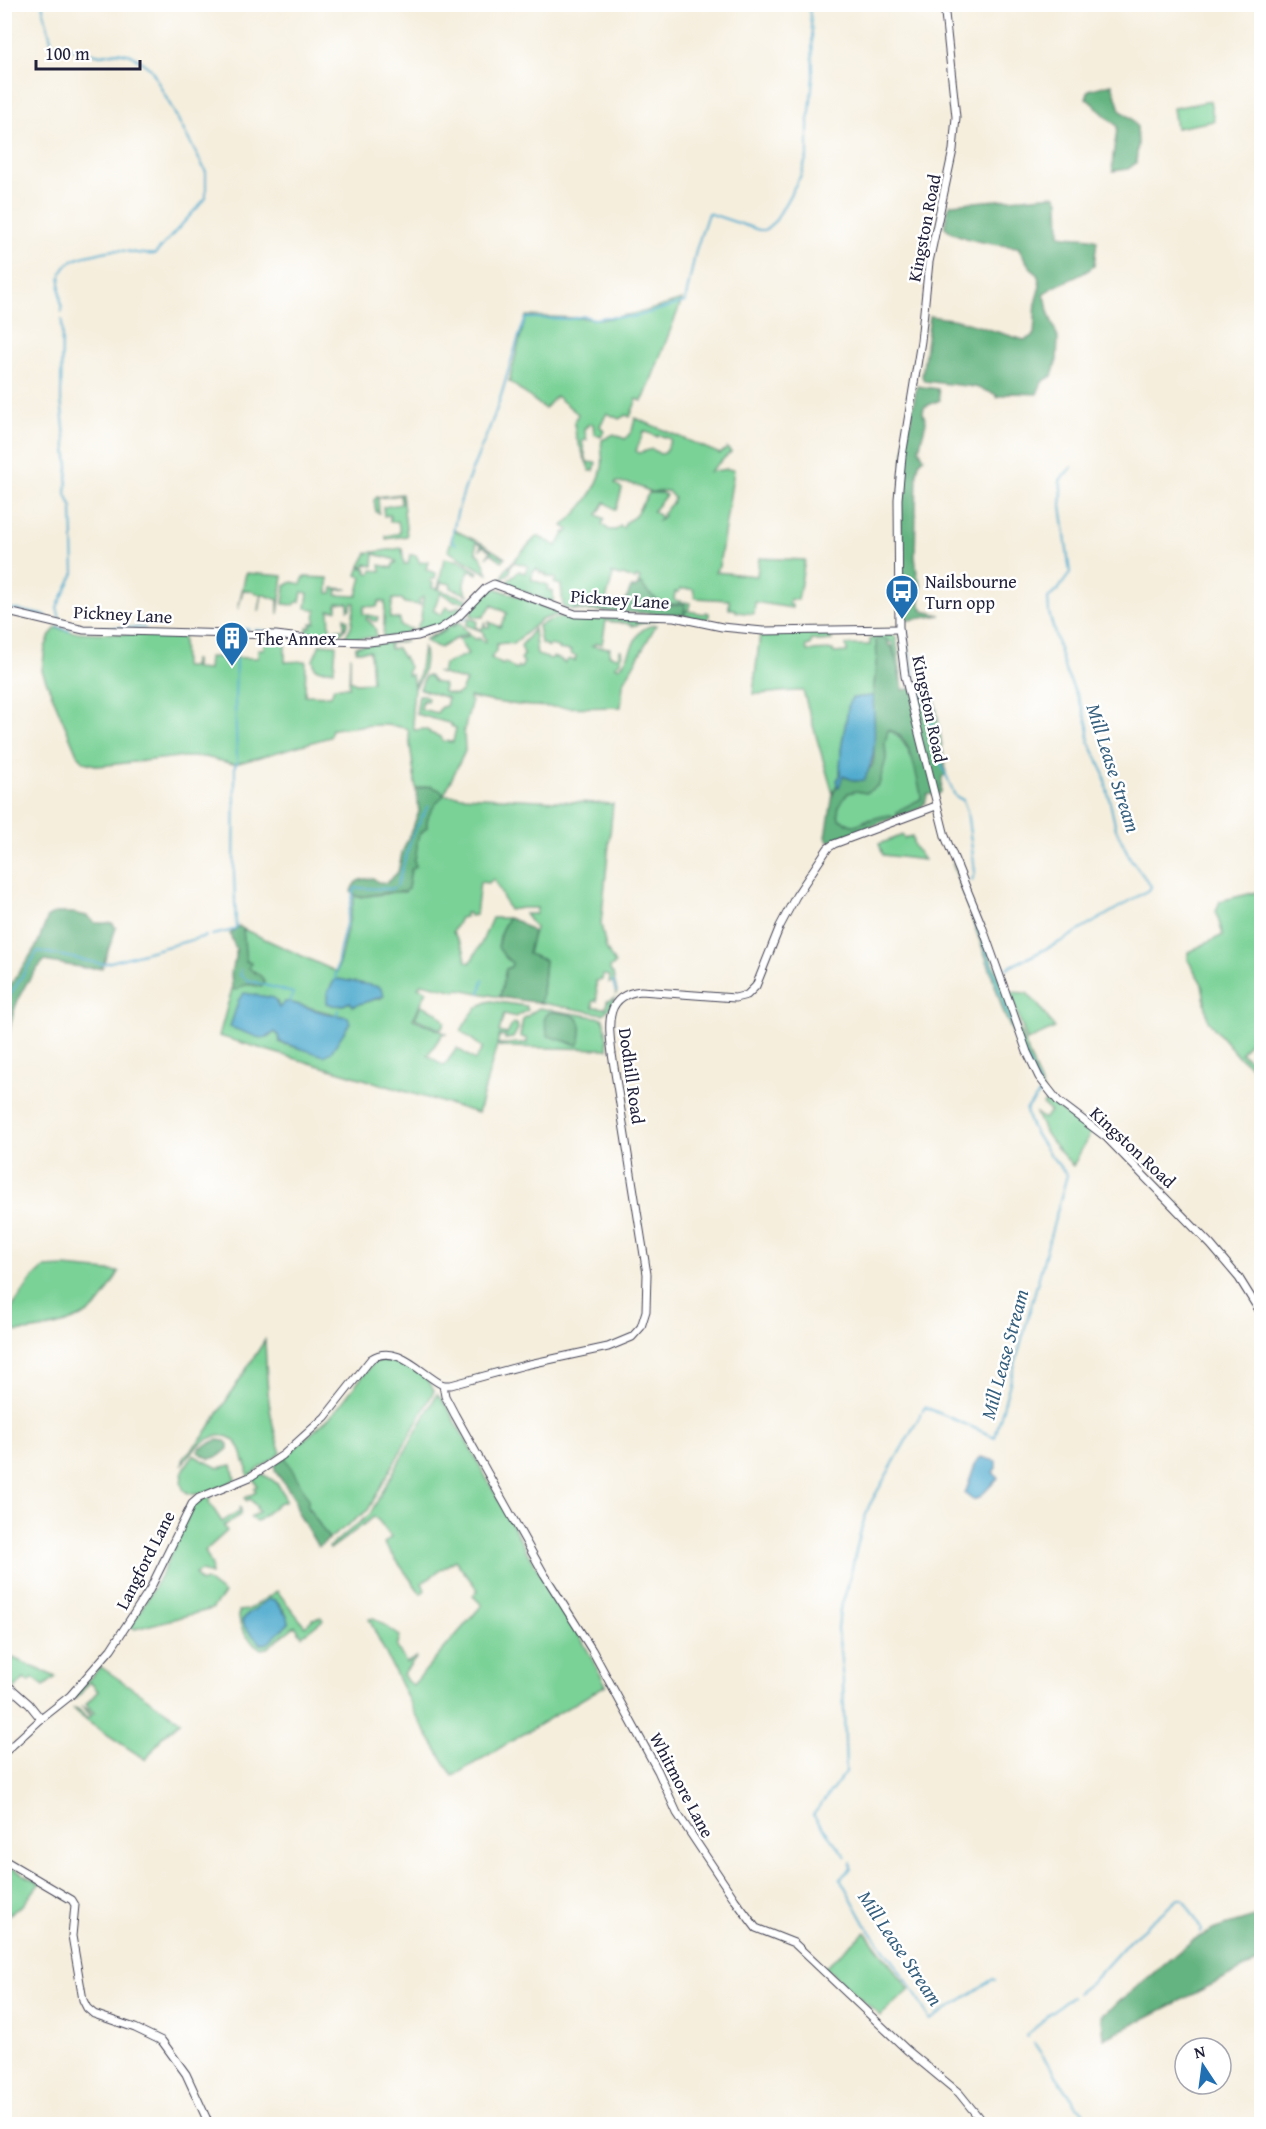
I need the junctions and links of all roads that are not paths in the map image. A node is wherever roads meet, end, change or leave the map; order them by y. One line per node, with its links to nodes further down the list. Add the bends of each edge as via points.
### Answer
1 (944, 4): 3 (street, Kingston Road, via 956,117 950,172 929,262 902,456 898,499)
2 (4, 611): 3 (street, Pickney Lane, via 84,630 276,635 369,642 440,629 494,584 575,614 674,617 763,631)
3 (899, 629): 4 (street, Kingston Road, via 905,676)
4 (936, 806): 5 (street, Kingston Road, via 1039,1077 1058,1101 1107,1138 1210,1245 1239,1278); 6 (street, Dodhill Road, via 828,848 796,896 756,986 747,995 735,998 641,991 628,994 615,1004 609,1021 612,1054 647,1274 646,1311 641,1327 632,1337 608,1347)
5 (1262, 1315)
6 (443, 1385): 8 (street, Langford Lane, via 396,1356 376,1356 326,1417 289,1450 250,1477 195,1500 181,1521 150,1589 116,1643 70,1696); 12 (street, Whitmore Lane, via 455,1415 647,1750 677,1813 735,1900 756,1928 794,1943 907,2050 959,2093)
7 (4, 1682): 8 (street)
8 (41, 1719): 9 (street, Langford Lane)
9 (4, 1753)
10 (4, 1860): 11 (street, via 72,1900 73,1947 87,2008 102,2018 162,2041 186,2074)
11 (209, 2124)
12 (984, 2124)

